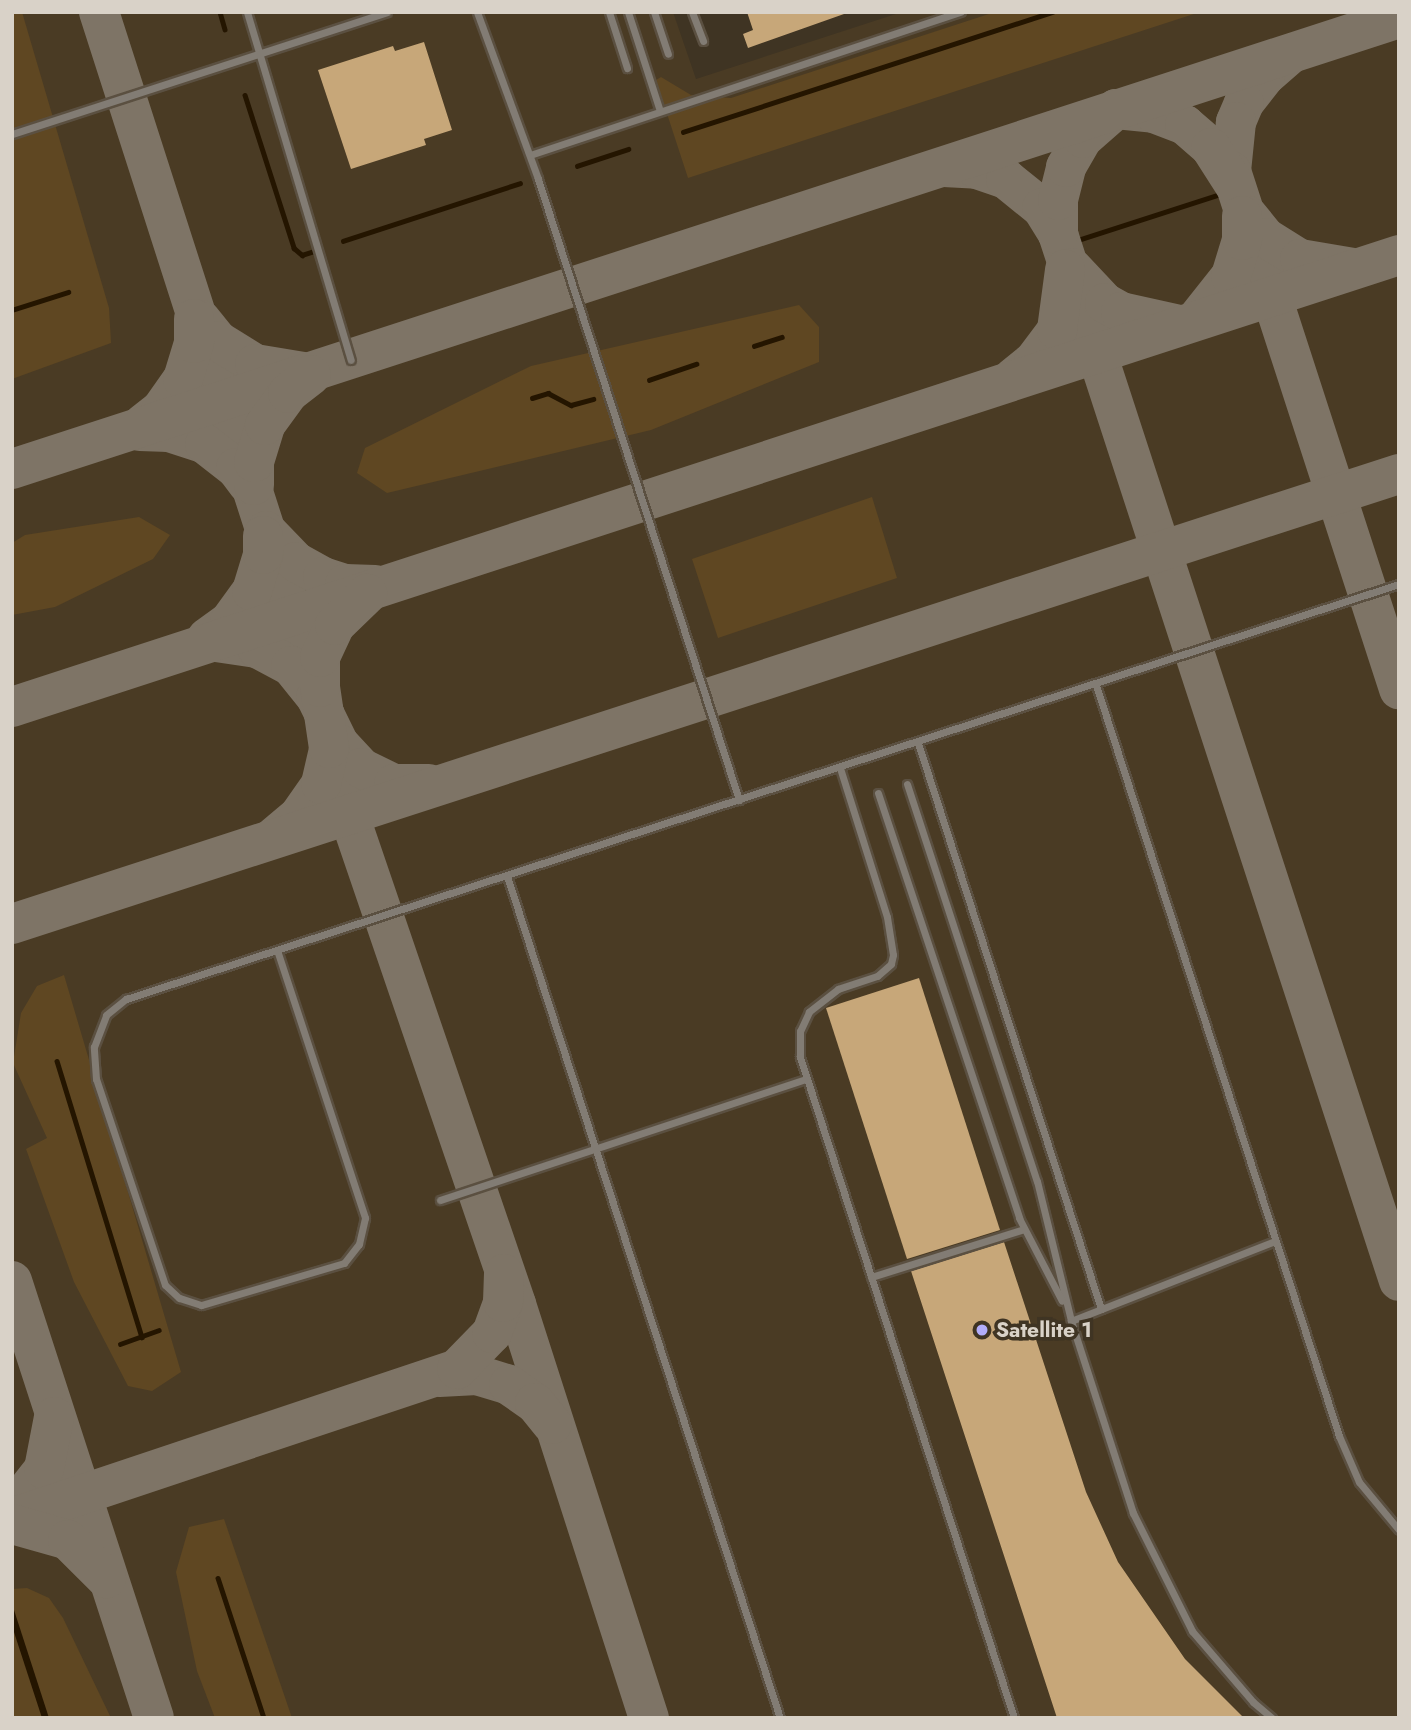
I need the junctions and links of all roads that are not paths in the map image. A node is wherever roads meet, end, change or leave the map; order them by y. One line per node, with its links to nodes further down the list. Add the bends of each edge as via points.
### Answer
1 (247, 12): 10 (lane)
2 (387, 12): 10 (lane)
3 (477, 12): 15 (lane)
4 (609, 12): 12 (lane)
5 (628, 12): 13 (lane)
6 (654, 12): 11 (lane)
7 (692, 12): 9 (lane)
8 (961, 12): 13 (lane)
9 (702, 41)
10 (260, 54): 14 (lane); 16 (lane)
11 (668, 54)
12 (627, 68)
13 (660, 111): 15 (lane)
14 (12, 134)
15 (530, 155): 23 (lane)
16 (351, 360)
17 (1399, 584): 18 (lane)
18 (1096, 685): 19 (lane); 30 (lane)
19 (918, 743): 20 (lane); 32 (lane)
20 (840, 768): 23 (lane); 26 (lane, via 887,917 894,955 877,976 838,989 809,1012 799,1043)
21 (907, 784): 33 (lane, via 1037,1181)
22 (878, 793): 29 (lane)
23 (739, 800): 24 (lane)
24 (507, 876): 25 (lane); 27 (lane)
25 (277, 950): 25 (lane, via 365,1218 359,1244 344,1263 201,1305 179,1298 165,1285 96,1079 94,1046 106,1015 126,999)
26 (806, 1079): 27 (lane); 31 (lane)
27 (595, 1149): 28 (lane); 35 (lane)
28 (440, 1200)
29 (1024, 1229): 31 (lane); 33 (lane)
30 (1275, 1241): 32 (lane); 34 (lane, via 1349,1462 1379,1510)
31 (871, 1277): 36 (lane)
32 (1101, 1309): 33 (lane)
33 (1071, 1321): 37 (lane, via 1133,1513 1172,1597 1220,1666)
34 (1399, 1530)
35 (780, 1718)
36 (1014, 1718)
37 (1272, 1718)

